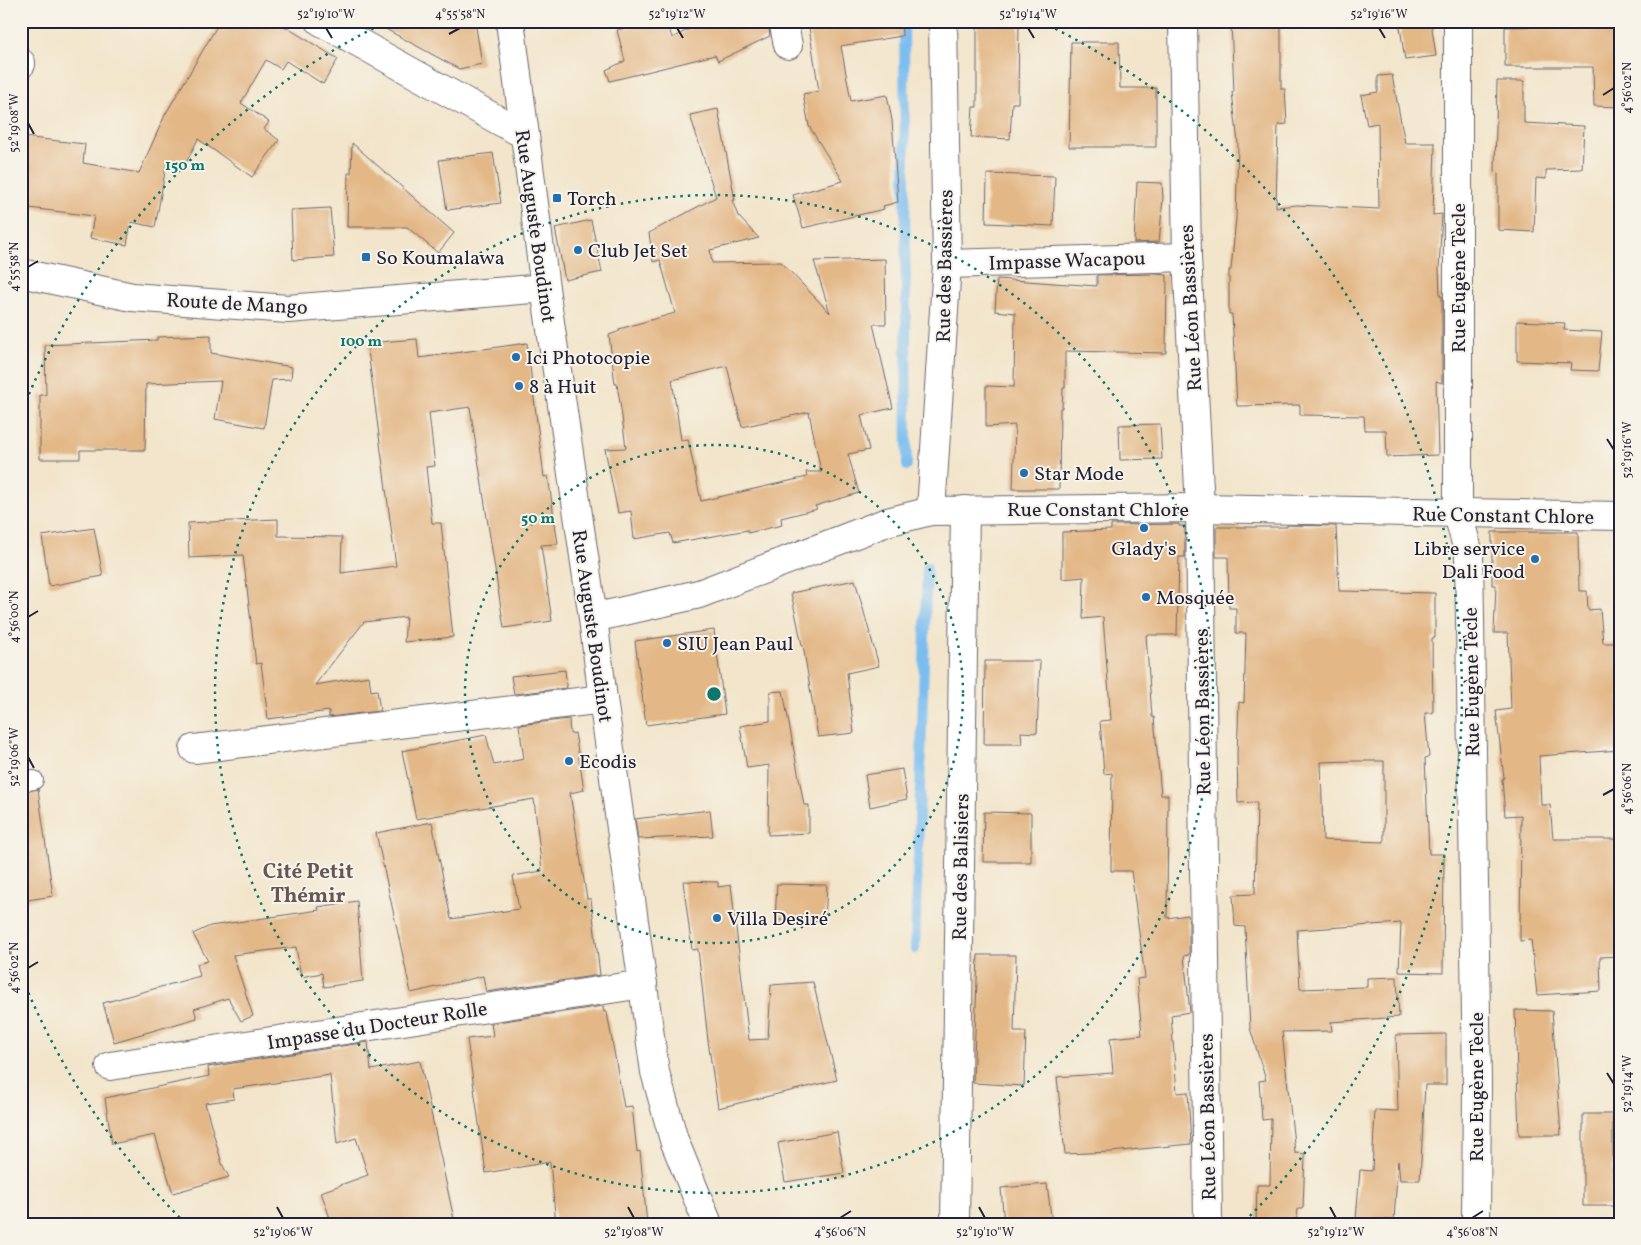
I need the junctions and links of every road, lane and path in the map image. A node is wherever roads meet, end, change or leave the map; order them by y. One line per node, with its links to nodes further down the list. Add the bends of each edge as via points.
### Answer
1 (320, 21): 6 (street)
2 (510, 21): 6 (street, Rue Auguste Boudinot)
3 (942, 21): 8 (street, Rue des Bassières)
4 (1183, 21): 7 (street, Rue Léon Bassières)
5 (1458, 21): 14 (street, Rue Eugène Tècle)
6 (523, 134): 10 (street, Rue Auguste Boudinot)
7 (1187, 257): 8 (street, Impasse Wacapou); 11 (street, Rue Léon Bassières)
8 (947, 264): 12 (street, Rue des Bassières)
9 (21, 273): 10 (street, Route de Mango, via 132,298 288,309)
10 (545, 288): 16 (street, Rue Auguste Boudinot)
11 (1200, 508): 13 (street, Rue Constant Chlore); 14 (street, Rue Constant Chlore); 23 (street, Rue Léon Bassières)
12 (931, 510): 13 (street, Rue Constant Chlore); 16 (street, Rue Constant Chlore, via 887,522 699,594)
13 (964, 510): 22 (street, Rue des Balisiers)
14 (1458, 514): 15 (street, Rue Constant Chlore); 24 (street, Rue Eugène Tècle, via 1469,554)
15 (1620, 516)
16 (593, 618): 17 (street, Rue Auguste Boudinot)
17 (602, 699): 18 (street); 19 (street, Rue Auguste Boudinot)
18 (194, 749)
19 (643, 984): 20 (street, Impasse du Docteur Rolle); 21 (street, Rue Auguste Boudinot, via 655,1072 674,1140)
20 (110, 1066)
21 (708, 1224)
22 (955, 1224)
23 (1208, 1224)
24 (1476, 1224)

